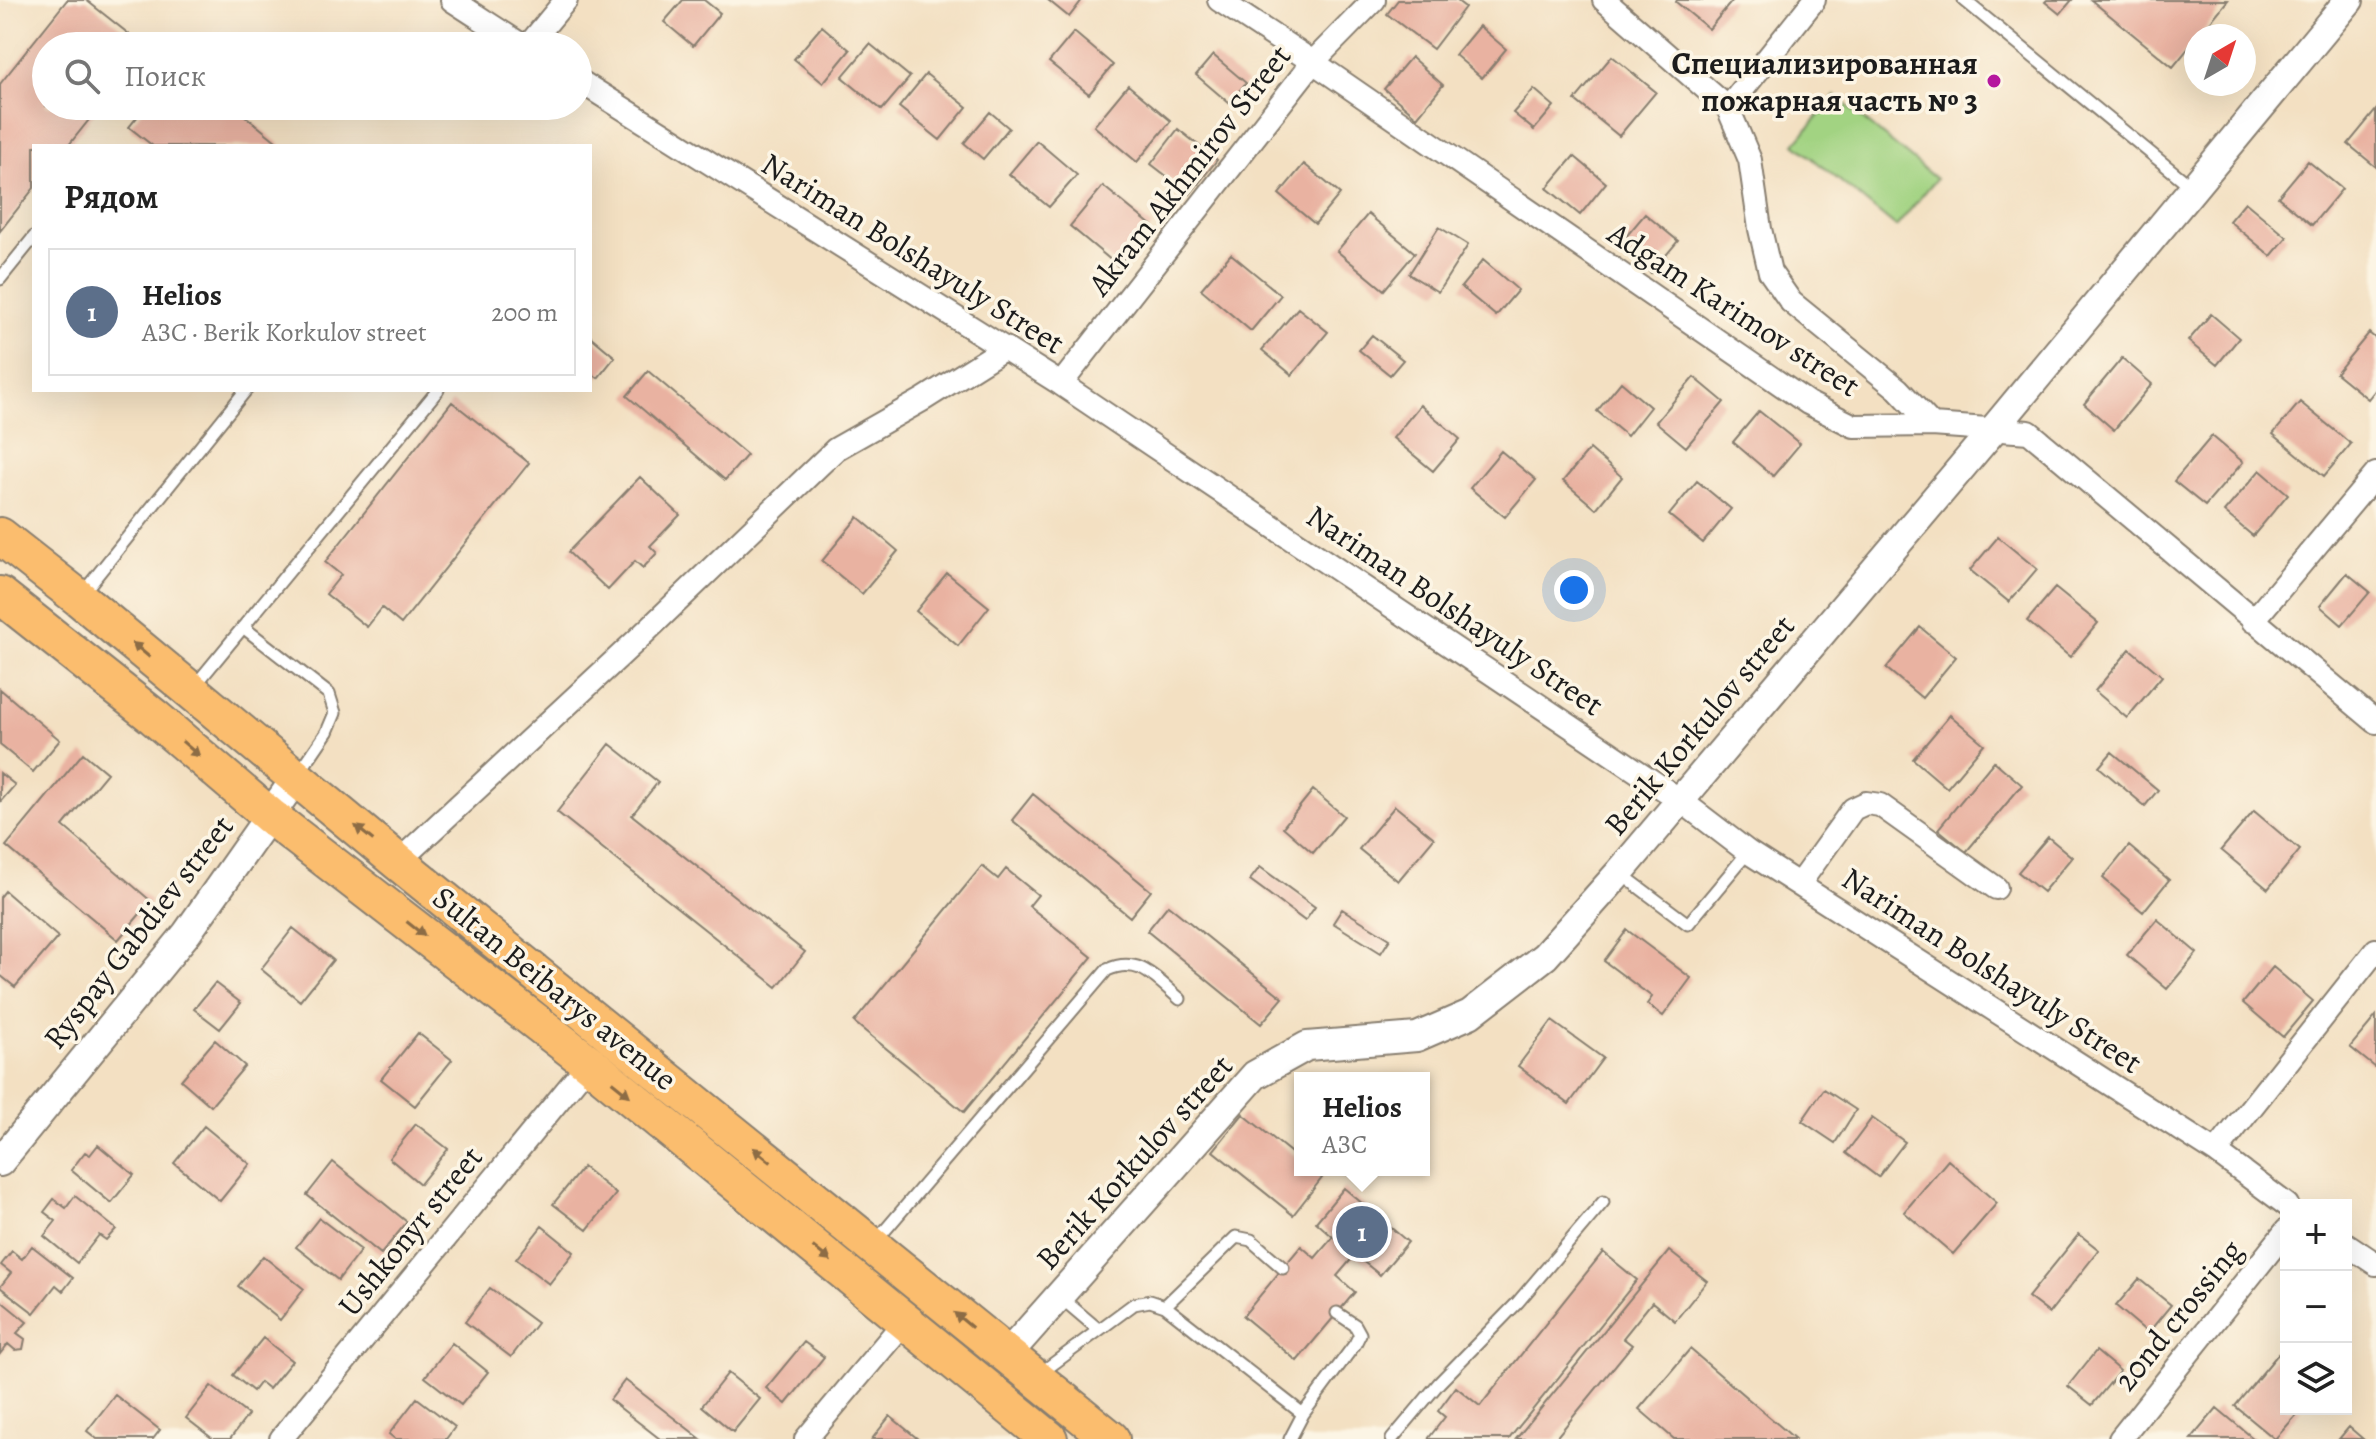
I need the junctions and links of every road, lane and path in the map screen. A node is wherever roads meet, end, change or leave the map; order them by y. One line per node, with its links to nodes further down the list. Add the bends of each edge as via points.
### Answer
1 (452, 0): 9 (street)
2 (566, 0): 10 (street)
3 (1219, 0): 11 (street, Adgam Karimov street)
4 (1374, 0): 11 (street, Akram Akhmirov Street)
5 (1604, 0): 13 (street)
6 (1814, 0): 13 (street)
7 (1964, 0): 14 (lane)
8 (2349, 0): 14 (street, Berik Korkulov street)
9 (503, 32)
10 (538, 32)
11 (1313, 62): 18 (street, Akram Akhmirov Street); 21 (street, Adgam Karimov street, via 1808,403 1854,426)
12 (592, 89): 17 (street, Nariman Bolshayuly Street)
13 (1728, 108): 21 (street, via 1750,160 1770,272 1791,302 1898,389)
14 (2194, 188): 22 (street, Berik Korkulov street)
15 (32, 239): 16 (lane)
16 (0, 279)
17 (1005, 348): 18 (street, Nariman Bolshayuly Street); 35 (street, via 836,449)
18 (1061, 384): 32 (street, Nariman Bolshayuly Street)
19 (244, 392): 26 (lane)
20 (436, 392): 28 (lane)
21 (1932, 425): 22 (street, Adgam Karimov street)
22 (1993, 430): 27 (street, Adgam Karimov street, via 2029,432); 32 (street, Berik Korkulov street)
23 (2376, 474): 27 (street)
24 (0, 536): 26 (main road, Sultan Beibarys avenue)
25 (0, 595): 33 (main road, Sultan Beibarys avenue, one-way to 33)
26 (79, 598): 29 (main road, Sultan Beibarys avenue, one-way to 26)
27 (2253, 621): 30 (street, Adgam Karimov street)
28 (243, 627): 29 (lane); 31 (lane, via 329,694 335,713)
29 (190, 692): 31 (main road, Sultan Beibarys avenue)
30 (2376, 722)
31 (296, 778): 33 (street, Ryspay Gabdiev street); 35 (main road, Sultan Beibarys avenue, one-way to 31)
32 (1680, 800): 34 (street, Nariman Bolshayuly Street); 36 (street, Berik Korkulov street)
33 (270, 816): 41 (main road, Sultan Beibarys avenue, one-way to 41); 43 (street, Ryspay Gabdiev street, via 187,933)
34 (1748, 852): 36 (lane, via 1688,924); 37 (street, Nariman Bolshayuly Street)
35 (398, 862): 47 (main road, Sultan Beibarys avenue, one-way to 35)
36 (1619, 873): 51 (street, Berik Korkulov street, via 1545,956 1470,1014 1417,1037 1307,1046 1255,1075)
37 (1799, 884): 38 (street, via 1853,809 1866,803 1880,805); 42 (street, Nariman Bolshayuly Street)
38 (1996, 888)
39 (2376, 950): 42 (street)
40 (1180, 999): 47 (lane, via 1139,966 1121,963 1107,970)
41 (589, 1063): 54 (main road, Sultan Beibarys avenue, one-way to 54); 59 (street, Ushkonyr street)
42 (2216, 1152): 44 (street, Nariman Bolshayuly Street)
43 (0, 1162)
44 (2280, 1200)
45 (1603, 1202): 64 (lane)
46 (2280, 1239): 65 (street, 20nd crossing)
47 (873, 1245): 56 (main road, Sultan Beibarys avenue, one-way to 47)
48 (2352, 1248): 49 (street)
49 (2376, 1264)
50 (1283, 1268): 52 (lane, via 1251,1240 1236,1237)
51 (1059, 1296): 55 (lane); 56 (street, Berik Korkulov street)
52 (1165, 1306): 55 (lane, via 1150,1301 1134,1304); 58 (lane)
53 (1337, 1313): 58 (lane, via 1360,1334)
54 (905, 1321): 60 (street); 61 (main road, Sultan Beibarys avenue)
55 (1099, 1330): 57 (lane)
56 (1006, 1356): 57 (main road, Sultan Beibarys avenue)
57 (1034, 1377): 62 (main road, Sultan Beibarys avenue)
58 (1303, 1414): 63 (lane)
59 (281, 1439)
60 (806, 1439)
61 (1049, 1439)
62 (1111, 1439)
63 (1290, 1439)
64 (1392, 1439)
65 (2120, 1439)

